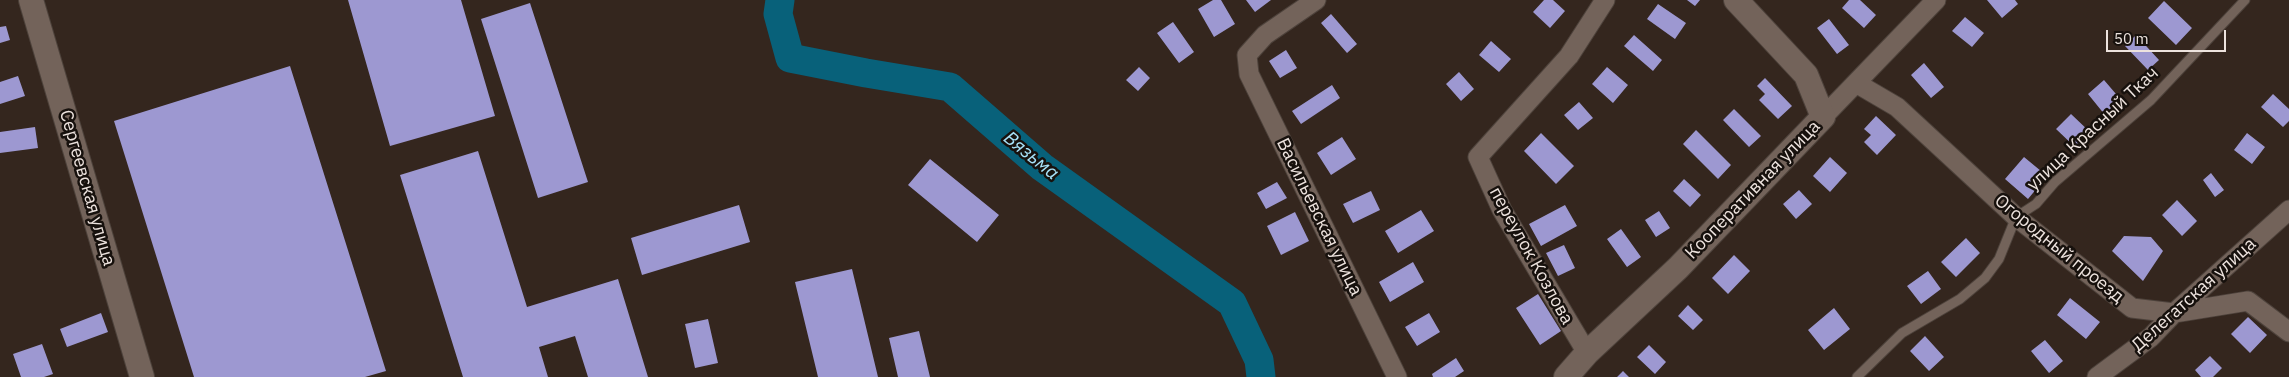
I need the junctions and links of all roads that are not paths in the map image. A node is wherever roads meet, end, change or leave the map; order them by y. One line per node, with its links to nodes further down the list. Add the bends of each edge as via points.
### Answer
1 (31, 0): 14 (street, Сергеевская улица)
2 (1316, 0): 15 (street, Васильевская улица, via 1265,35 1247,56 1249,74)
3 (1605, 0): 13 (street, переулок Козлова, via 1569,56 1478,157 1502,210)
4 (1736, 0): 8 (street, via 1806,75)
5 (1936, 0): 7 (street, Кооперативная улица)
6 (2245, 0): 10 (lane, улица Красный Ткач, via 2151,100 2056,182 2036,204)
7 (1856, 82): 8 (street, Кооперативная улица); 10 (street, Огородный проезд, via 1897,107)
8 (1823, 117): 13 (street, Кооперативная улица, via 1678,268)
9 (2289, 210): 11 (street, Делегатская улица)
10 (2016, 217): 11 (street, Огородный проезд, via 2132,308); 17 (lane, via 1999,259 1985,278 1960,298 1902,333)
11 (2174, 313): 12 (street, Огородный проезд, via 2248,301); 18 (street, Делегатская улица, via 2151,337)
12 (2289, 332)
13 (1587, 353): 16 (street, Кооперативная улица)
14 (142, 377)
15 (1398, 377)
16 (1566, 377)
17 (1857, 377)
18 (2097, 377)

